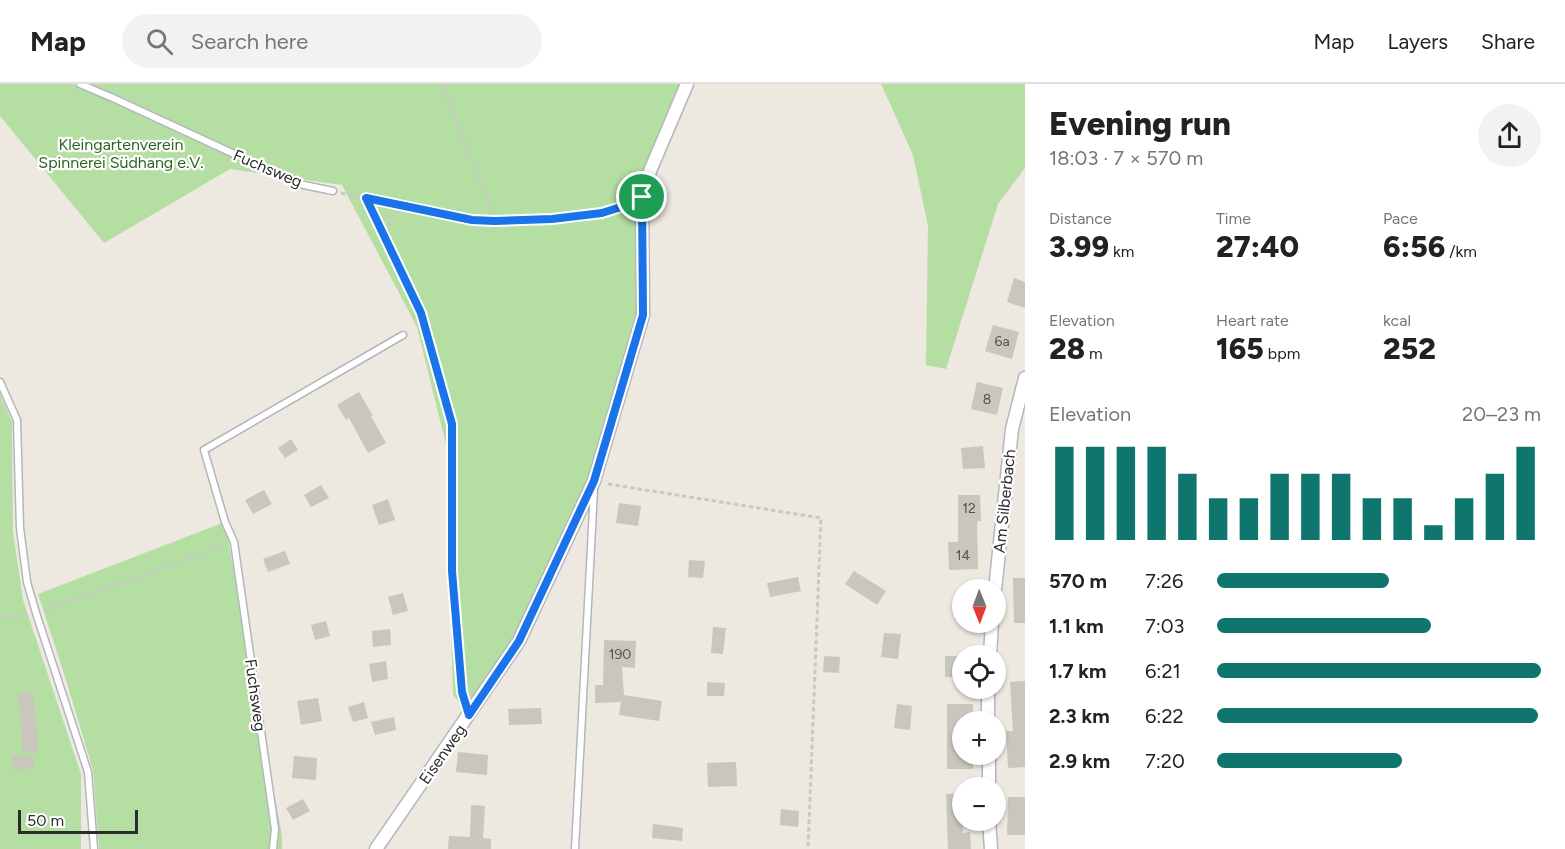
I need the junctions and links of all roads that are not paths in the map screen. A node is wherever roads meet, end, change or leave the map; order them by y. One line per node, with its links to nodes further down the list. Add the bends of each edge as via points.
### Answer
1 (80, 84): 3 (lane, Fuchsweg, via 299,184)
2 (687, 84): 8 (street, Eisenweg, via 642,197 643,315)
3 (333, 191)
4 (424, 323): 10 (lane, via 452,424 452,571 462,692)
5 (403, 335): 13 (lane, Fuchsweg, via 204,450 234,542 275,828)
6 (1025, 378): 9 (street, Am Silberbach, via 1012,429)
7 (0, 382): 12 (lane, via 17,420 20,528 27,582 88,772)
8 (594, 481): 10 (street, Eisenweg, via 519,641); 15 (lane)
9 (996, 579)
10 (469, 715): 14 (street, Eisenweg)
11 (990, 831): 16 (street)
12 (94, 849)
13 (273, 849)
14 (376, 849)
15 (575, 849)
16 (991, 849)

